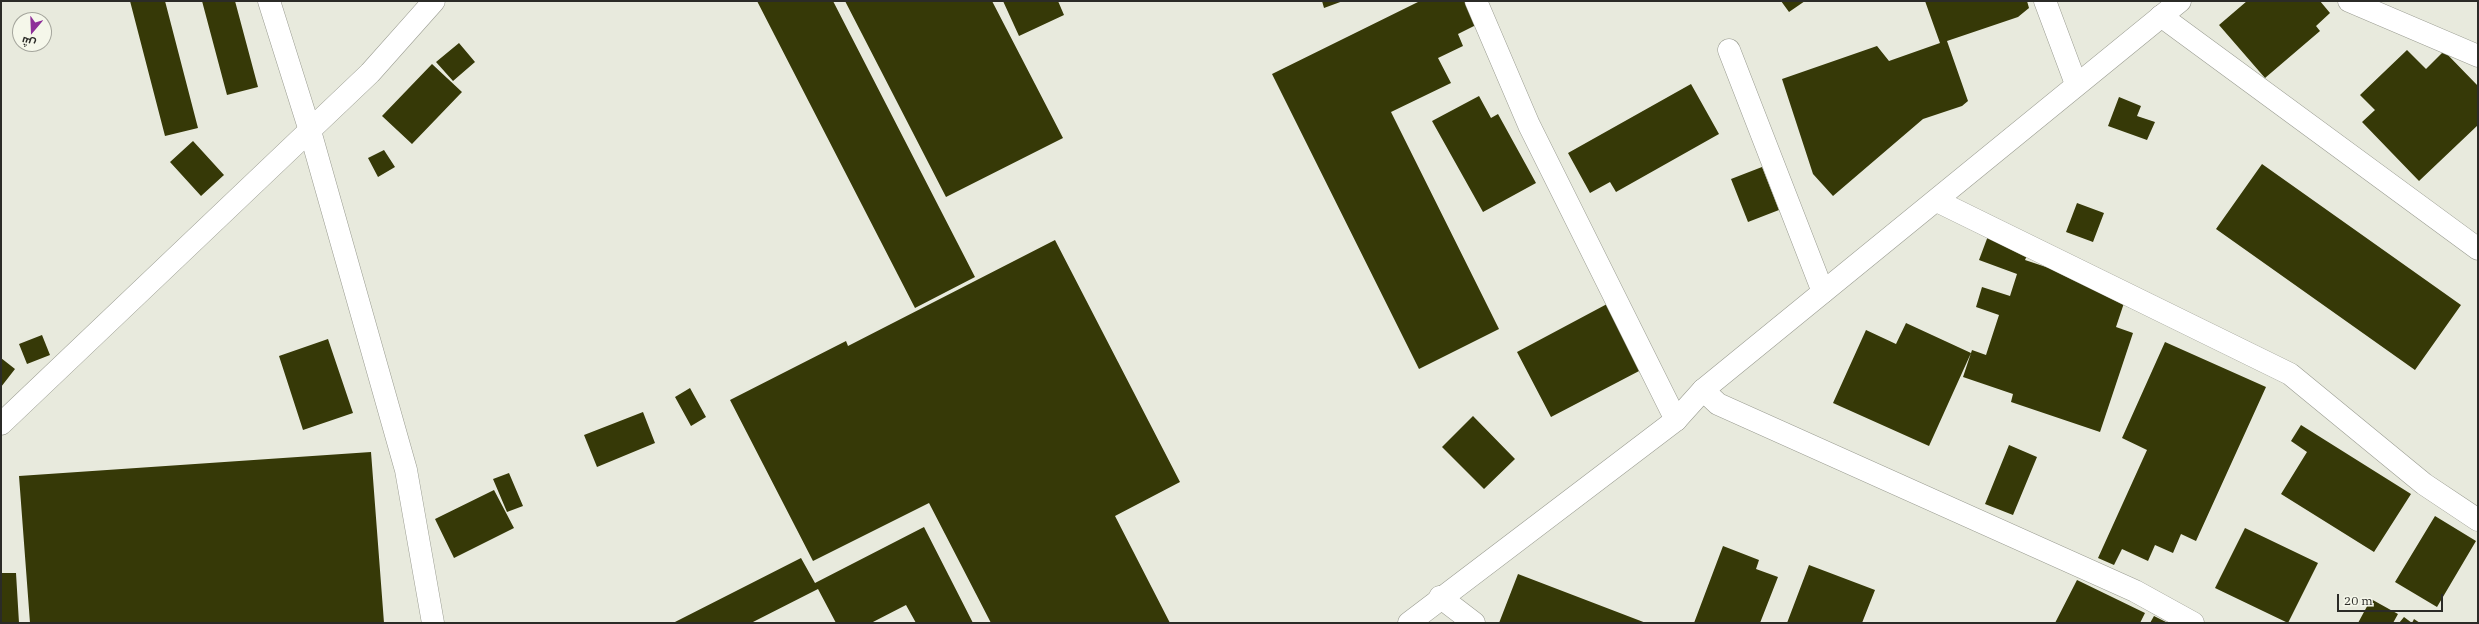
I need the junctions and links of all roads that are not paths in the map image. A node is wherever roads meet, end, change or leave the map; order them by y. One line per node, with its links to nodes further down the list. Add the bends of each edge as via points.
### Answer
1 (269, 1): 11 (street)
2 (434, 1): 11 (street, via 370,73)
3 (1476, 1): 16 (street, via 1529,125)
4 (2045, 1): 10 (street)
5 (2180, 1): 7 (street)
6 (2349, 1): 9 (street)
7 (2161, 16): 10 (street); 13 (street)
8 (1729, 50): 14 (street)
9 (2478, 56)
10 (2076, 84): 12 (street)
11 (310, 131): 17 (street); 20 (street, via 406,470)
12 (1937, 202): 14 (street); 18 (street, via 2290,374 2424,484)
13 (2478, 249)
14 (1823, 292): 15 (street)
15 (1703, 390): 16 (street); 23 (street, via 1718,404 2135,591)
16 (1676, 420): 19 (street)
17 (1, 424)
18 (2478, 520)
19 (1440, 597): 21 (street); 22 (street)
20 (433, 623)
21 (1409, 623)
22 (1474, 623)
23 (2193, 623)

